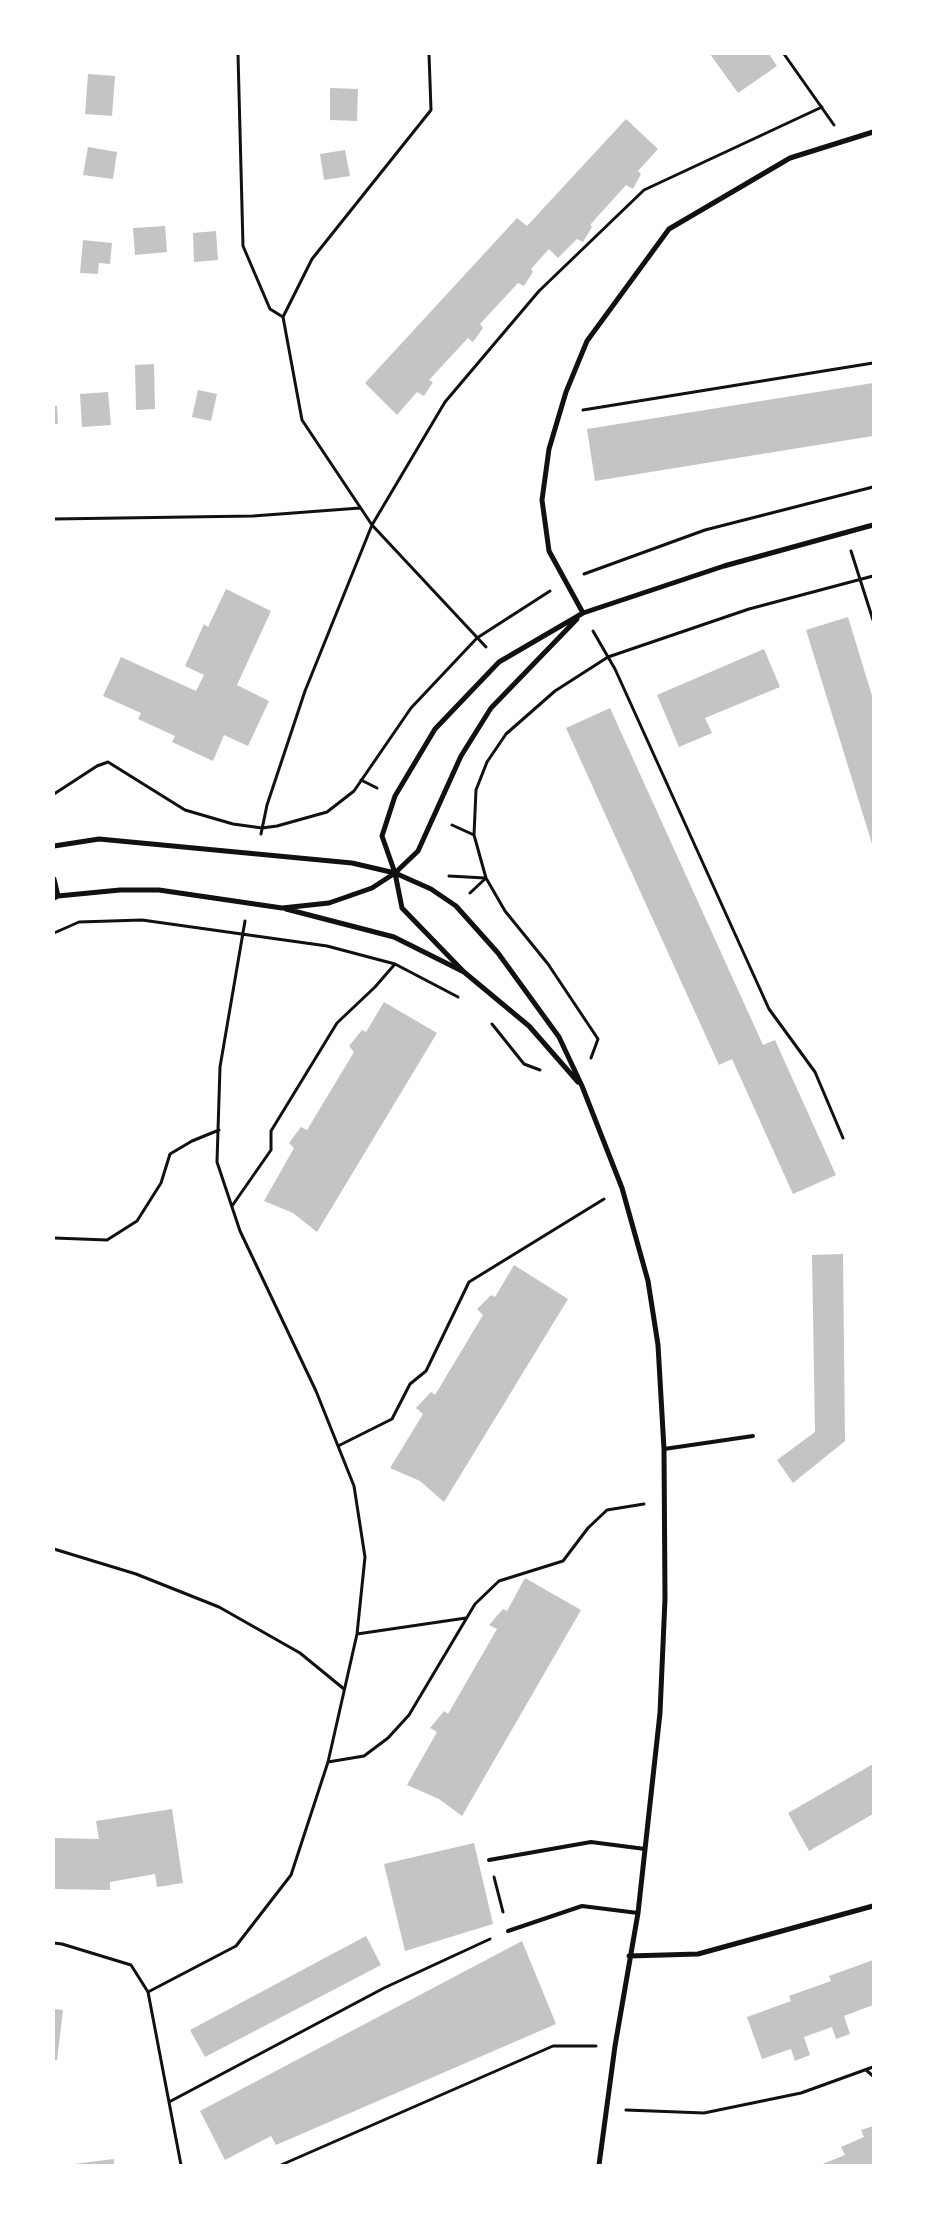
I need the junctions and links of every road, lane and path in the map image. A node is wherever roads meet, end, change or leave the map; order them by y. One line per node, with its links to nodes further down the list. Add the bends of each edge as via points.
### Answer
1 (238, 54): 7 (path, via 243,246 270,309)
2 (429, 54): 7 (path, via 431,110 312,259)
3 (784, 54): 4 (path)
4 (822, 107): 6 (path); 13 (path, via 644,190 539,291 445,402)
5 (873, 132): 6 (street)
6 (844, 140): 9 (street, via 790,158 669,229 587,341)
7 (283, 317): 11 (path, via 302,420)
8 (873, 363): 9 (path)
9 (559, 414): 18 (street, via 549,449 542,500 549,552)
10 (873, 487): 18 (path, via 704,530)
11 (360, 508): 12 (path, via 253,516); 13 (path)
12 (54, 519)
13 (372, 525): 21 (path); 25 (path, via 306,691)
14 (873, 525): 15 (street)
15 (844, 533): 17 (path); 19 (street, via 724,566)
16 (873, 576): 17 (path)
17 (860, 578): 20 (path); 22 (path, via 749,609)
18 (565, 581): 19 (street); 21 (path)
19 (583, 613): 22 (path); 23 (street); 28 (street, via 491,708 461,756 418,851)
20 (873, 620)
21 (477, 638): 23 (path); 25 (path, via 410,708 354,791 327,812)
22 (608, 657): 40 (path, via 555,691 506,734 487,762 476,790 474,835 486,878 505,911 548,964 598,1039); 42 (path, via 769,1009 815,1072)
23 (499, 662): 28 (street, via 436,728 395,796 382,836)
24 (54, 794): 25 (path, via 108,762 185,810 233,824)
25 (262, 828): 27 (path)
26 (54, 846): 27 (street, via 99,839)
27 (257, 856): 28 (street, via 352,863)
28 (395, 873): 32 (street, via 372,888 329,903); 36 (street, via 402,908); 40 (street, via 431,889 456,906 498,953 559,1037)
29 (54, 879): 30 (street)
30 (56, 897): 31 (street, via 120,890 159,890)
31 (248, 902): 32 (street); 34 (path)
32 (282, 908): 36 (street, via 394,937)
33 (54, 933): 34 (path, via 79,922 142,920)
34 (242, 934): 35 (path, via 327,946); 41 (path, via 220,1067)
35 (394, 964): 37 (path); 44 (path, via 337,1023 271,1131 271,1150)
36 (464, 972): 40 (street, via 529,1026)
37 (462, 999)
38 (490, 1021): 39 (path, via 524,1064)
39 (549, 1074)
40 (582, 1086): 43 (street)
41 (219, 1130): 44 (path, via 218,1162); 45 (path, via 170,1154 161,1183 137,1221 107,1240)
42 (843, 1138)
43 (622, 1188): 47 (path, via 469,1282 426,1371 410,1384 392,1418); 48 (street, via 648,1281 658,1345)
44 (232, 1206): 47 (path)
45 (54, 1238)
46 (753, 1436): 48 (lane)
47 (338, 1446): 52 (path, via 354,1486 364,1557)
48 (664, 1449): 49 (street)
49 (664, 1500): 51 (path, via 607,1510 588,1528 564,1561 499,1581 475,1604); 55 (street, via 665,1599 660,1713)
50 (54, 1549): 53 (path, via 136,1574 219,1607 300,1653)
51 (467, 1618): 52 (path); 54 (path, via 409,1715 388,1738 364,1756)
52 (357, 1634): 53 (path)
53 (344, 1689): 54 (path)
54 (328, 1762): 62 (path, via 291,1875 236,1946)
55 (645, 1849): 56 (lane, via 591,1842); 58 (street)
56 (489, 1860): 59 (path)
57 (873, 1906): 61 (street, via 698,1954)
58 (638, 1913): 59 (lane, via 582,1906); 61 (street)
59 (508, 1931): 67 (path, via 384,1988)
60 (54, 1943): 62 (path, via 131,1965)
61 (629, 1956): 63 (street)
62 (148, 1992): 67 (path)
63 (615, 2046): 68 (street); 70 (path, via 553,2046)
64 (873, 2067): 65 (path)
65 (866, 2070): 66 (path); 68 (path, via 801,2093 704,2113)
66 (873, 2076)
67 (169, 2102): 69 (path)
68 (607, 2110): 71 (street)
69 (181, 2165)
70 (282, 2165)
71 (599, 2165)

